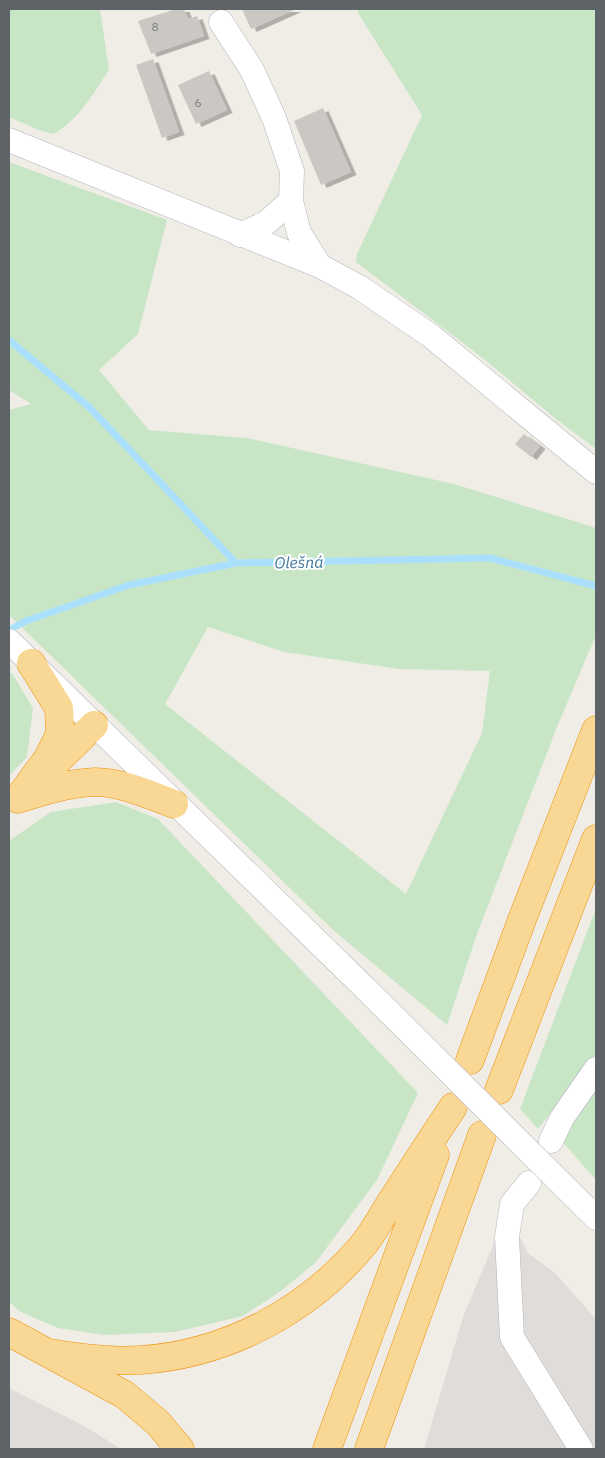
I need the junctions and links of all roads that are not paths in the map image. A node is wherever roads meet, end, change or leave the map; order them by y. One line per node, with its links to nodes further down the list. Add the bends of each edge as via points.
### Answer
1 (221, 22): 3 (street, via 252,70 274,118 292,171)
2 (9, 140): 4 (street)
3 (291, 201): 4 (street, via 266,223); 5 (street, via 299,233)
4 (240, 234): 5 (street)
5 (320, 266): 6 (street, via 359,287 431,336)
6 (596, 472)
7 (9, 641): 8 (street)
8 (31, 663): 9 (street); 11 (highway, via 59,708 60,734 48,758)
9 (94, 725): 11 (highway); 12 (street)
10 (596, 730): 14 (highway)
11 (14, 803): 12 (highway, via 56,787 96,782 136,789)
12 (174, 804): 20 (street, bridge)
13 (596, 839): 16 (highway)
14 (470, 1060)
15 (596, 1069): 18 (street, via 562,1118)
16 (499, 1090)
17 (482, 1135): 23 (highway)
18 (551, 1141)
19 (529, 1183): 28 (street, via 512,1204 507,1237 512,1337)
20 (591, 1212)
21 (9, 1332): 22 (highway)
22 (50, 1353): 24 (highway, via 125,1395 158,1423); 25 (highway, via 96,1360 141,1360 185,1354 266,1324 302,1302 365,1243 453,1106)
23 (389, 1392): 26 (highway); 27 (highway)
24 (180, 1449)
25 (326, 1449)
26 (369, 1449)
27 (375, 1449)
28 (581, 1449)

